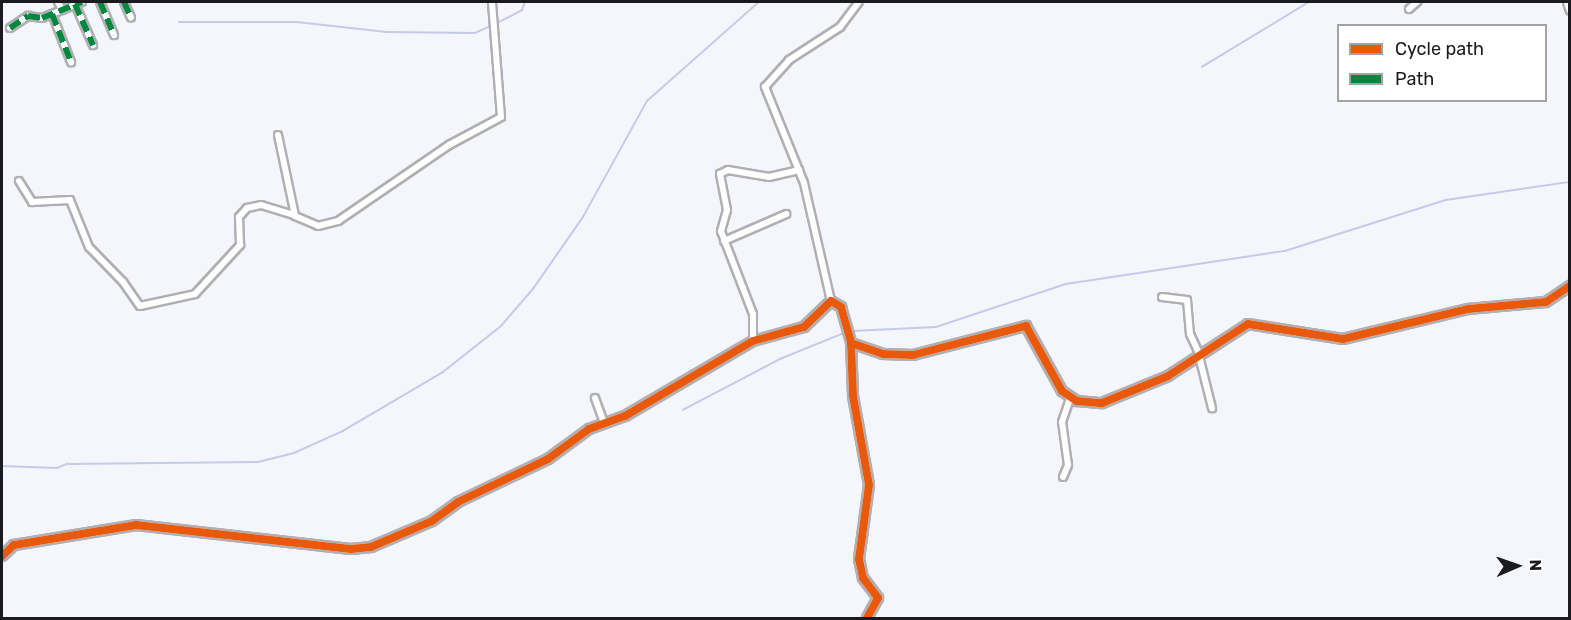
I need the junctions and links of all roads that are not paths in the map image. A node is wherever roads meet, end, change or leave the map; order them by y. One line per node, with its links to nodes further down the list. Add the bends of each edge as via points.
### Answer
1 (58, 2): 10 (street)
2 (100, 2): 15 (street)
3 (124, 2): 13 (street)
4 (492, 2): 21 (street, via 490,16 503,103 498,120 449,145 333,223 318,226)
5 (859, 2): 19 (street, via 840,27 789,60 766,81 768,100)
6 (1417, 2): 9 (street)
7 (1567, 2): 11 (street)
8 (79, 3): 10 (street); 16 (street)
9 (1409, 9)
10 (62, 10): 12 (street)
11 (1569, 11)
12 (52, 14): 14 (street, via 28,16); 17 (street)
13 (131, 18)
14 (10, 28)
15 (114, 35)
16 (93, 45)
17 (71, 62)
18 (278, 135): 21 (street)
19 (799, 170): 23 (street, via 769,177 721,173 727,205 721,231); 26 (street)
20 (19, 181): 21 (street, via 32,202 70,200 89,248 123,282 140,306 195,294 240,245 238,222 247,208 261,206)
21 (294, 214)
22 (786, 214): 23 (street)
23 (724, 241): 28 (street, via 753,314)
24 (1569, 286): 29 (street, via 1546,302 1468,309 1343,339 1248,324)
25 (1162, 297): 29 (street, via 1187,300 1190,334)
26 (831, 301): 27 (street, via 839,304); 28 (street, via 804,327)
27 (849, 335): 31 (street, via 883,354 913,355 1026,326 1048,372); 36 (street, via 853,396 869,489 860,566 878,598)
28 (753, 341): 33 (street, via 629,414)
29 (1199, 356): 31 (street, via 1113,400); 32 (street)
30 (595, 398): 33 (street)
31 (1070, 399): 34 (street, via 1062,425 1068,465)
32 (1212, 408)
33 (604, 423): 35 (street, via 556,455 458,502 432,521 370,547 351,549 136,525 14,544)
34 (1064, 477)
35 (2, 556)
36 (867, 618)

